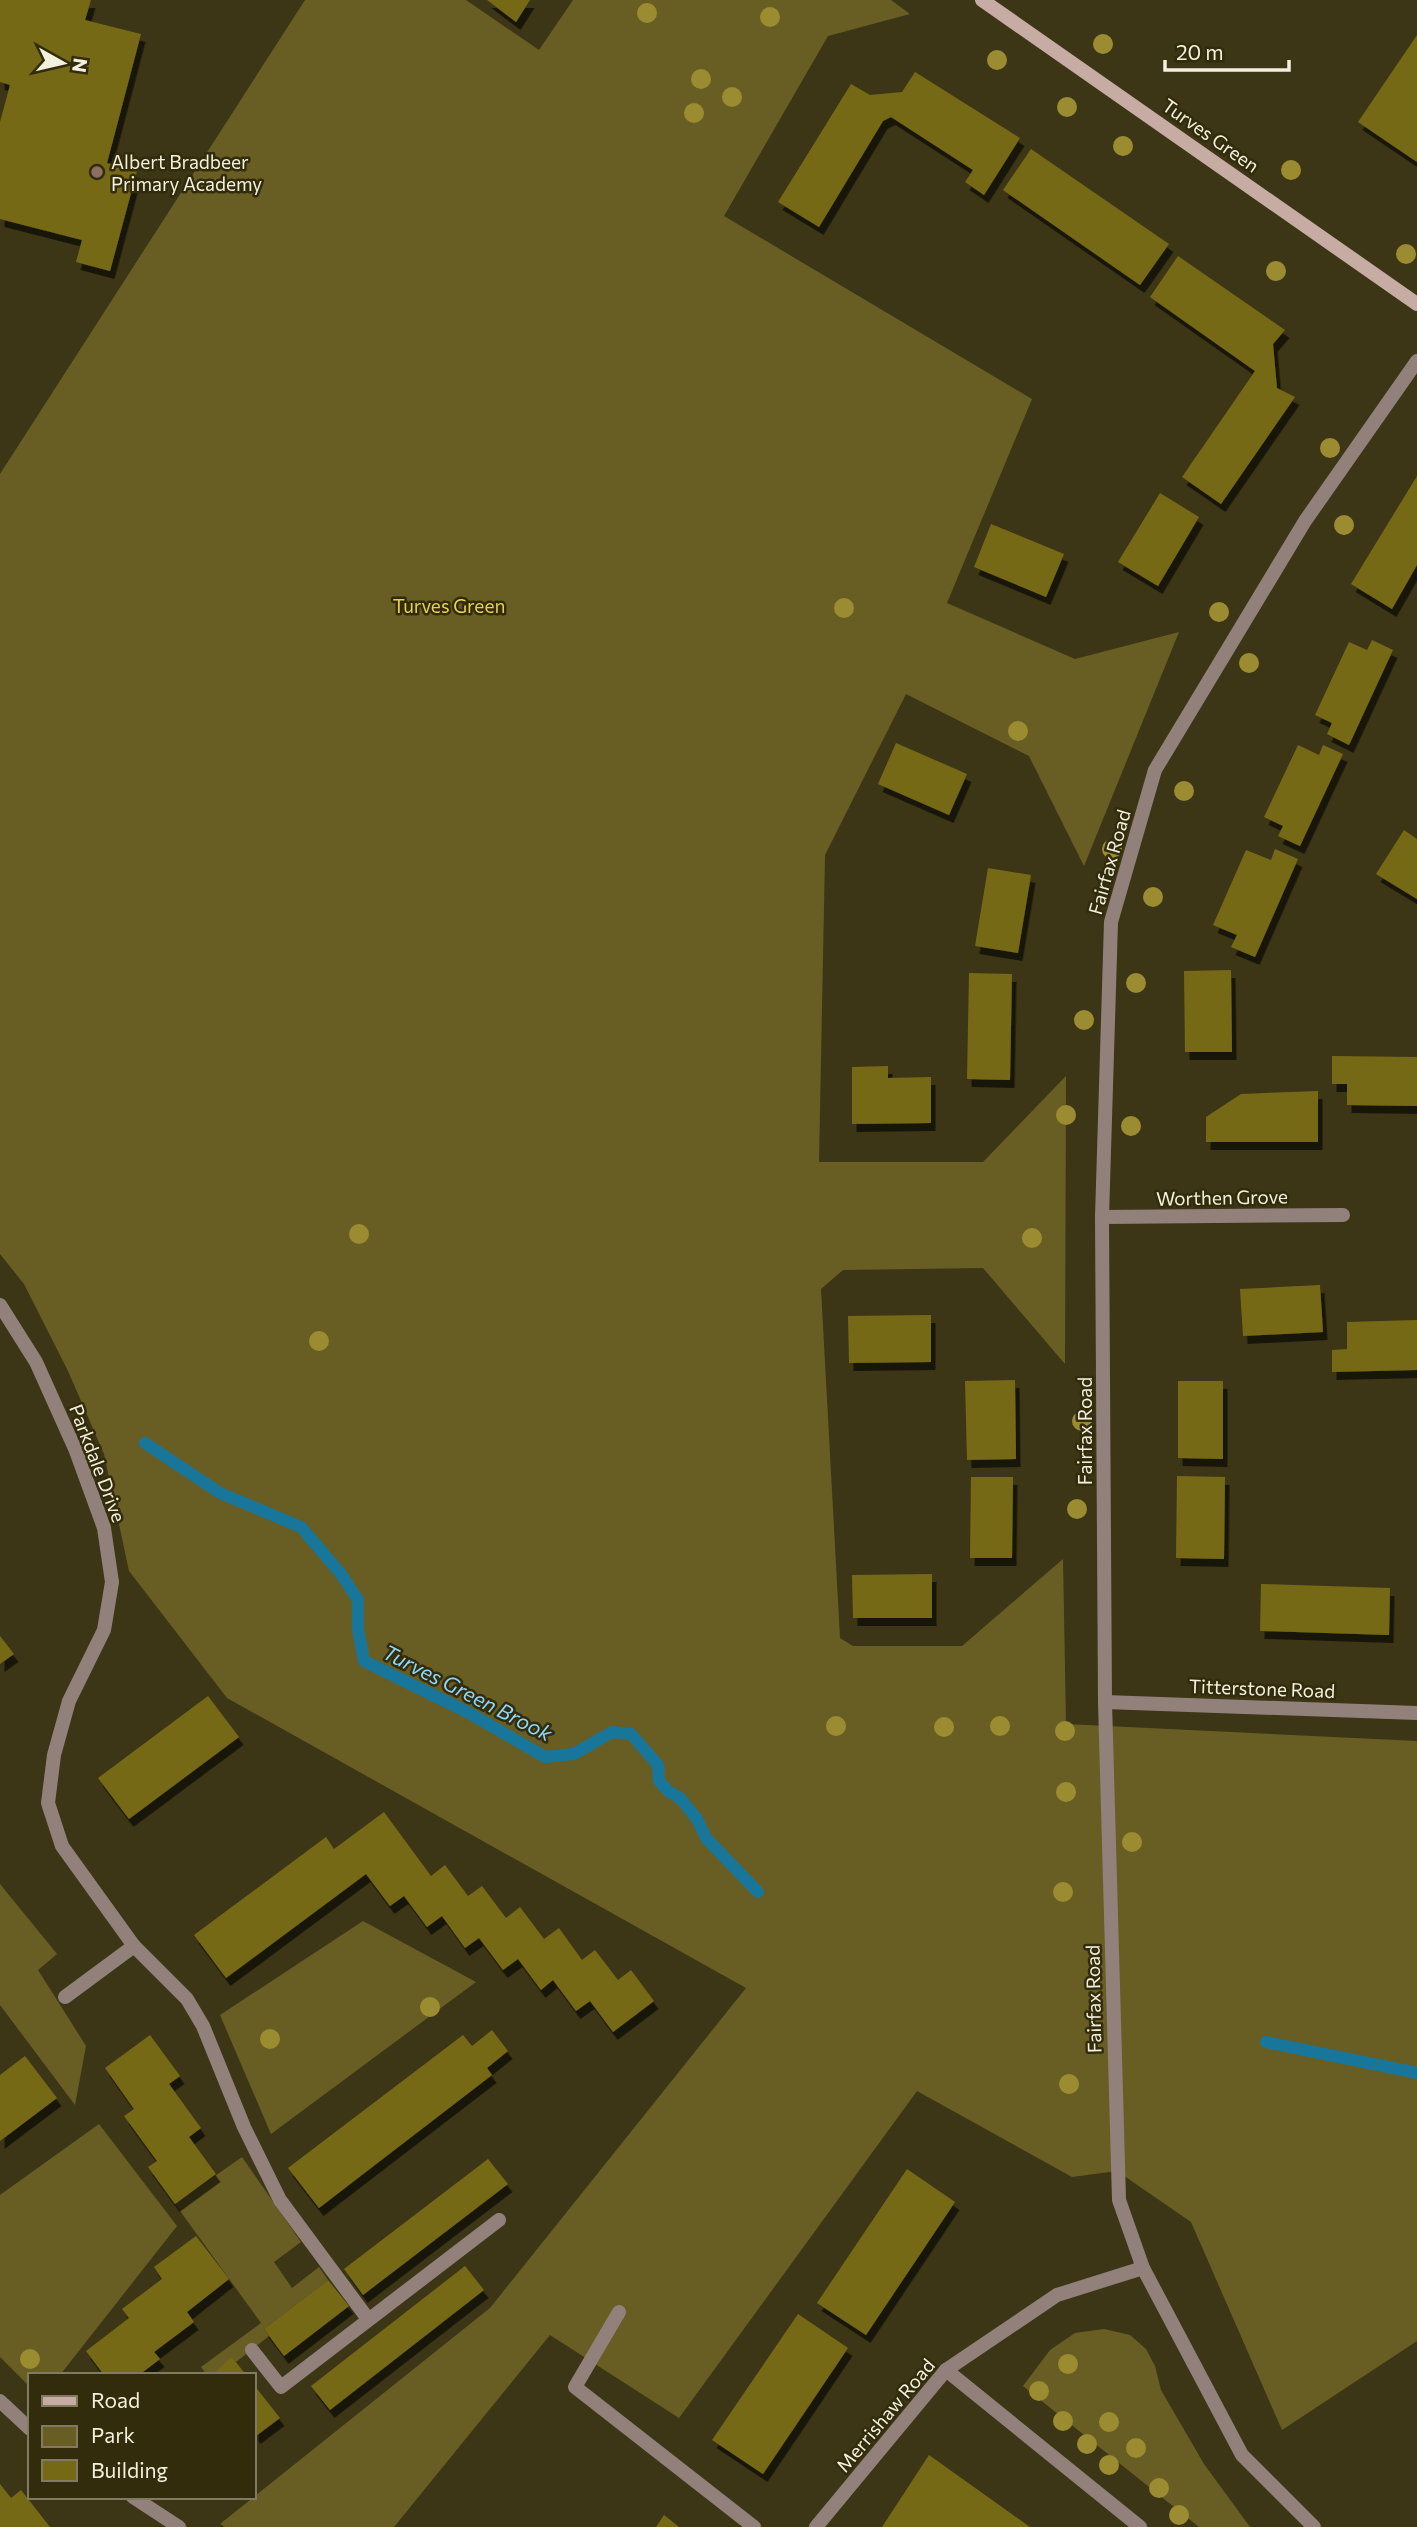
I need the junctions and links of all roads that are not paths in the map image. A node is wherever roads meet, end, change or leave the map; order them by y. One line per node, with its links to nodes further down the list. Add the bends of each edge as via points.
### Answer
1 (982, 0): 2 (street, Turves Green)
2 (1417, 304)
3 (1417, 360): 5 (street, Fairfax Road, via 1305,521 1155,770 1111,922)
4 (1343, 1215): 5 (street, Worthen Grove)
5 (1102, 1217): 7 (street, Fairfax Road)
6 (0, 1305): 9 (street, Parkdale Drive, via 36,1363 104,1528 112,1582 104,1630 69,1701 54,1755 48,1802 62,1846)
7 (1105, 1702): 8 (street, Titterstone Road); 12 (street, Fairfax Road, via 1117,2171 1119,2200)
8 (1417, 1713)
9 (134, 1946): 10 (street); 14 (street, Parkdale Drive, via 187,1999 280,2200)
10 (65, 1997)
11 (499, 2220): 14 (street)
12 (1143, 2268): 16 (street, Merrishaw Road, via 1057,2295); 24 (street, Fairfax Road, via 1242,2455)
13 (619, 2312): 21 (street, via 575,2387)
14 (368, 2319): 15 (street, via 281,2387)
15 (252, 2350)
16 (946, 2370): 22 (street, Merrishaw Road); 23 (street)
17 (0, 2401): 18 (street)
18 (28, 2428)
19 (136, 2499): 20 (street)
20 (179, 2527)
21 (754, 2527)
22 (816, 2527)
23 (1140, 2527)
24 (1314, 2527)

